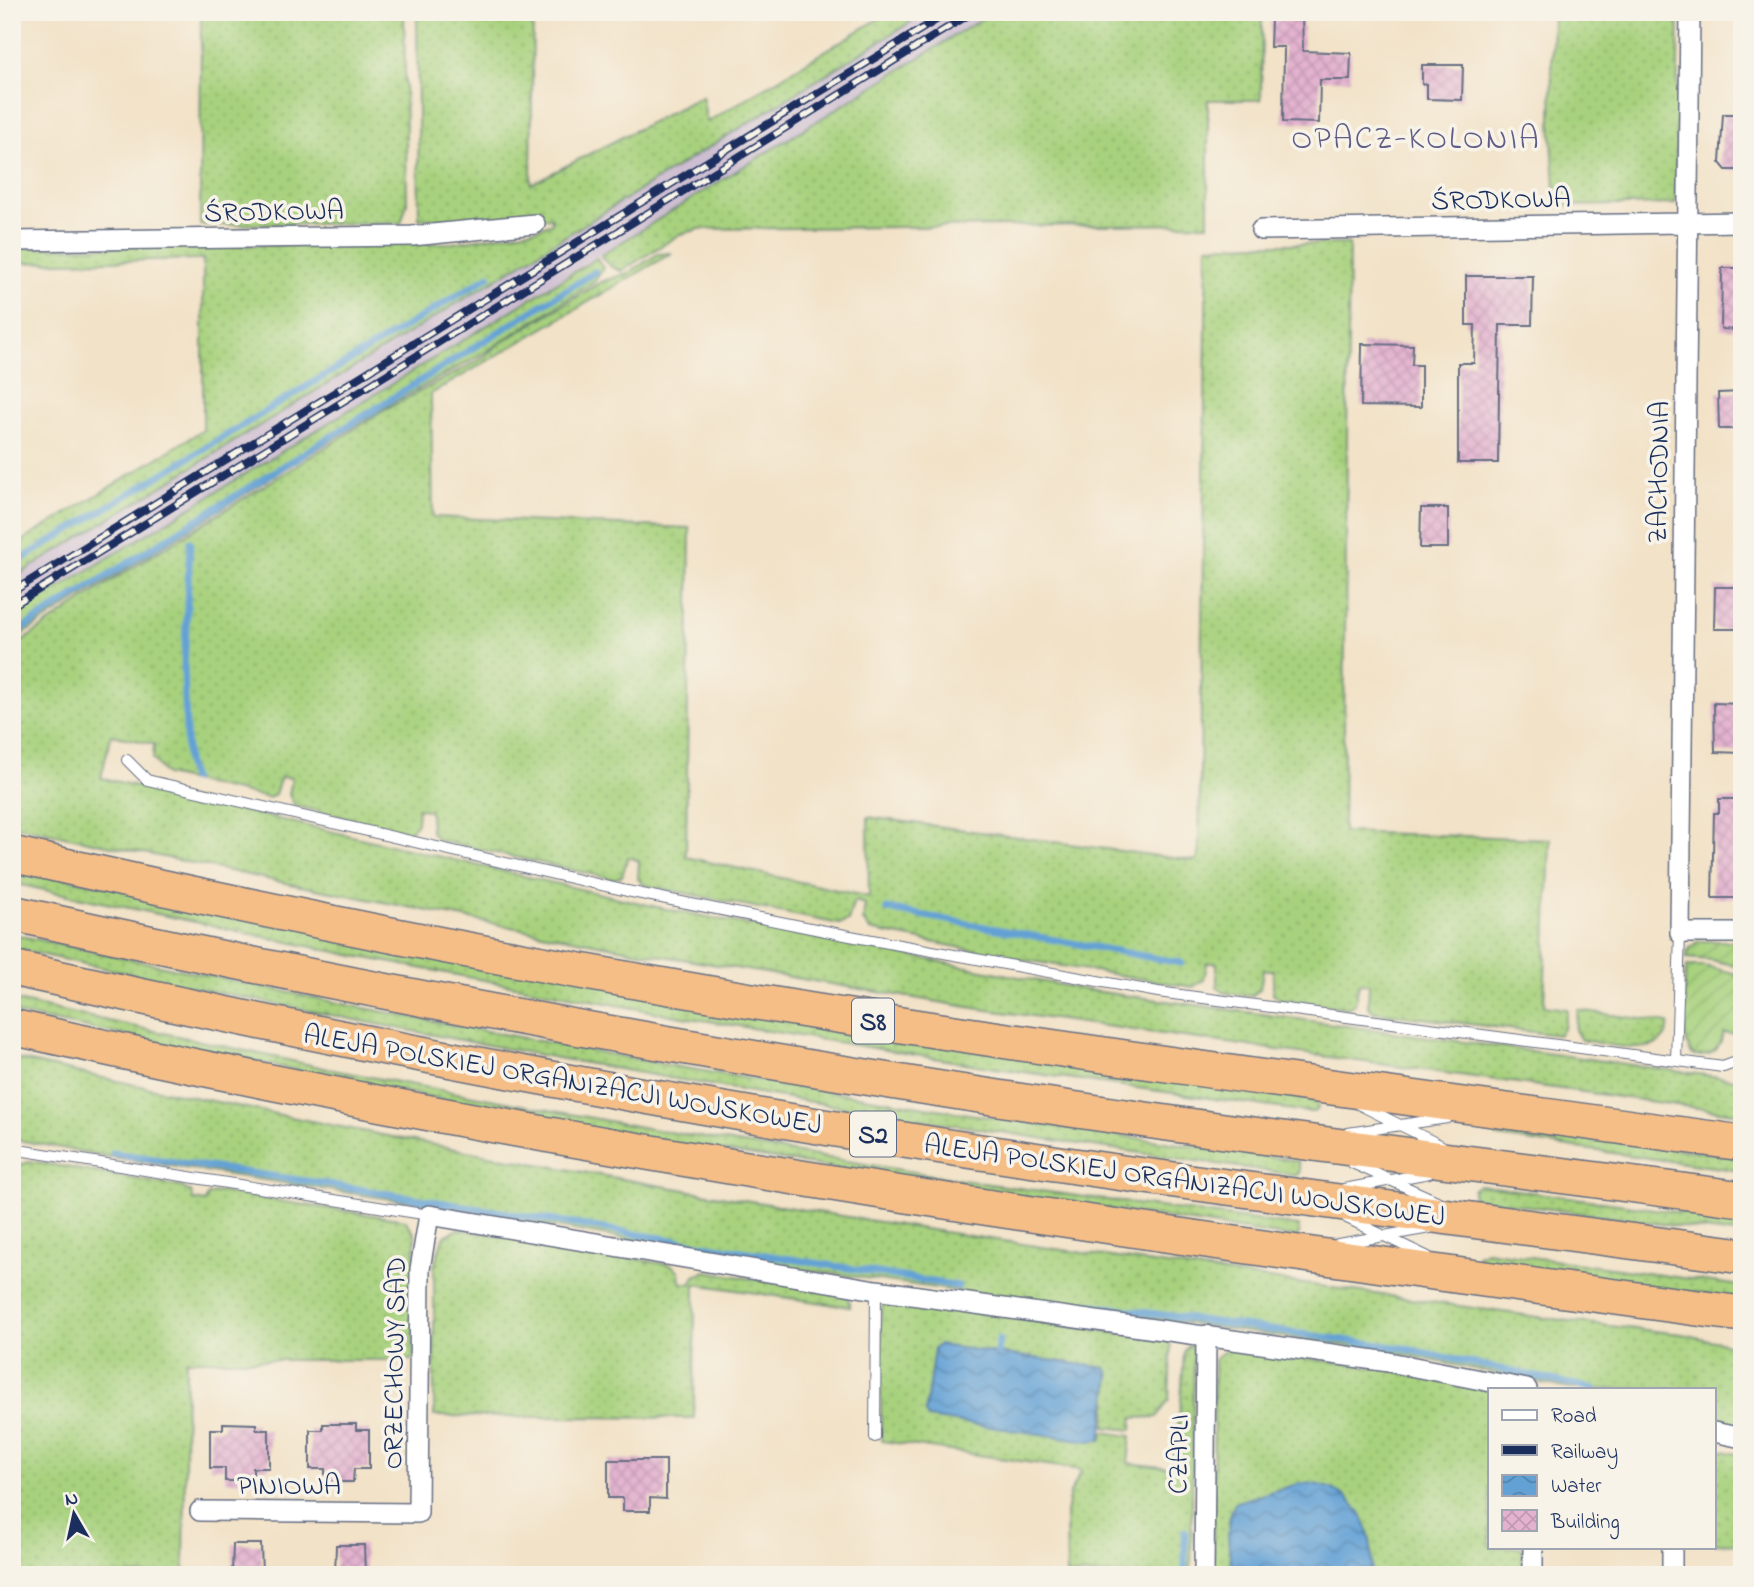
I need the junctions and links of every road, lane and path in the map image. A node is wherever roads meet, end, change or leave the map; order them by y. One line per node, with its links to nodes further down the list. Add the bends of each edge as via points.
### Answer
1 (1690, 12): 3 (street, ZACHODNIA)
2 (1742, 222): 3 (street, ŚRODKOWA)
3 (1688, 223): 5 (street, ŚRODKOWA); 10 (street, ZACHODNIA)
4 (535, 224): 6 (street, ŚRODKOWA, via 412,236)
5 (1261, 230)
6 (12, 241)
7 (127, 760): 15 (lane, via 147,780 627,891 850,936 1158,992)
8 (12, 854): 16 (highway, S8, via 274,912 580,970 864,1020)
9 (12, 913): 19 (highway, ALEJA POLSKIEJ ORGANIZACJI WOJSKOWEJ / S2, via 549,1023 856,1075)
10 (1680, 933): 11 (street); 15 (lane)
11 (1742, 933)
12 (12, 968): 24 (highway, ALEJA POLSKIEJ ORGANIZACJI WOJSKOWEJ / S2, via 549,1079 845,1130)
13 (12, 1027): 29 (highway, via 242,1077 724,1168)
14 (1742, 1060): 15 (lane, via 1723,1067)
15 (1676, 1061)
16 (1320, 1085): 17 (highway, S8); 18 (lane)
17 (1499, 1110): 18 (lane); 20 (highway, S8)
18 (1400, 1125): 19 (lane); 22 (lane)
19 (1303, 1140): 22 (highway, ALEJA POLSKIEJ ORGANIZACJI WOJSKOWEJ / S2); 23 (lane)
20 (1742, 1143)
21 (12, 1149): 26 (lane)
22 (1476, 1163): 23 (lane); 25 (highway, ALEJA POLSKIEJ ORGANIZACJI WOJSKOWEJ / S2)
23 (1390, 1180): 24 (lane); 27 (lane)
24 (1302, 1197): 27 (highway, ALEJA POLSKIEJ ORGANIZACJI WOJSKOWEJ / S2); 28 (lane)
25 (1742, 1199)
26 (429, 1216): 32 (street); 40 (street, ORZECHOWY SAD, via 420,1269)
27 (1479, 1220): 28 (lane); 30 (highway, ALEJA POLSKIEJ ORGANIZACJI WOJSKOWEJ / S2)
28 (1385, 1236): 29 (lane); 31 (lane)
29 (1296, 1252): 31 (highway)
30 (1742, 1255)
31 (1469, 1277): 33 (highway)
32 (876, 1290): 34 (street); 37 (lane)
33 (1742, 1314)
34 (1206, 1335): 35 (street, via 1389,1362); 43 (street, CZAPLI)
35 (1522, 1388)
36 (1716, 1432): 38 (street)
37 (875, 1437)
38 (1742, 1438)
39 (200, 1511): 40 (street, PINIOWA)
40 (418, 1513)
41 (1533, 1548): 44 (street)
42 (1672, 1548): 45 (street)
43 (1204, 1575)
44 (1533, 1575)
45 (1672, 1575)

